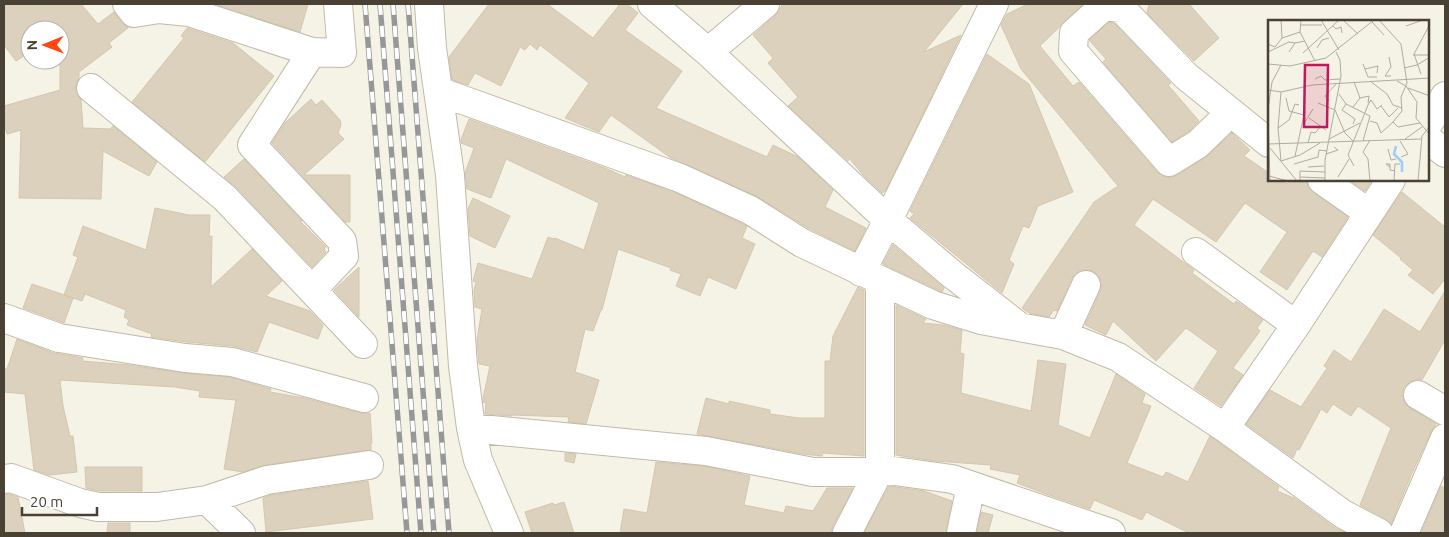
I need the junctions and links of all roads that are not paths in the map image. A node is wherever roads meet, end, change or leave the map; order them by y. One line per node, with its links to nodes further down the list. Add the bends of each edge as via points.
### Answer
1 (127, 4): 7 (street, via 134,13 159,9 189,12)
2 (338, 4): 7 (street, via 342,53)
3 (429, 4): 10 (street)
4 (652, 4): 8 (street)
5 (765, 4): 8 (street)
6 (994, 4): 20 (street)
7 (312, 52): 24 (street, via 252,145 342,241 344,256)
8 (708, 52): 20 (street)
9 (91, 88): 24 (street, via 225,198)
10 (438, 91): 22 (street, via 680,178 750,210 802,243); 33 (street, via 450,174 463,366)
11 (1445, 96): 13 (street)
12 (1230, 113): 12 (street, via 1186,76 1121,8 1104,6 1074,33 1073,51 1169,162 1198,144); 15 (street)
13 (1429, 122)
14 (1429, 140): 16 (street)
15 (1268, 142)
16 (1445, 154)
17 (1323, 181): 19 (street)
18 (1390, 181): 19 (street)
19 (1369, 213): 26 (street)
20 (888, 220): 22 (street); 27 (street)
21 (1196, 252): 26 (street)
22 (870, 276): 27 (street, via 933,305 980,320); 37 (street)
23 (1086, 285): 28 (street)
24 (313, 289): 29 (street)
25 (4, 318): 31 (street, via 59,338 232,362)
26 (1296, 325): 34 (street)
27 (1019, 326): 28 (street)
28 (1063, 335): 34 (street, via 1118,357)
29 (363, 344)
30 (1418, 395): 32 (street)
31 (364, 398)
32 (1445, 412)
33 (471, 428): 37 (street, via 706,451 813,472); 42 (street, via 478,460)
34 (1225, 428): 46 (street, via 1343,514)
35 (1445, 438): 47 (street)
36 (369, 465): 40 (street, via 268,480)
37 (880, 469): 39 (street, via 952,479); 43 (street)
38 (4, 479): 40 (street, via 11,478 98,507 157,507)
39 (971, 486): 44 (street); 45 (street)
40 (207, 500): 41 (street)
41 (241, 533)
42 (508, 533)
43 (847, 533)
44 (961, 533)
45 (1111, 533)
46 (1379, 533)
47 (1404, 533)

